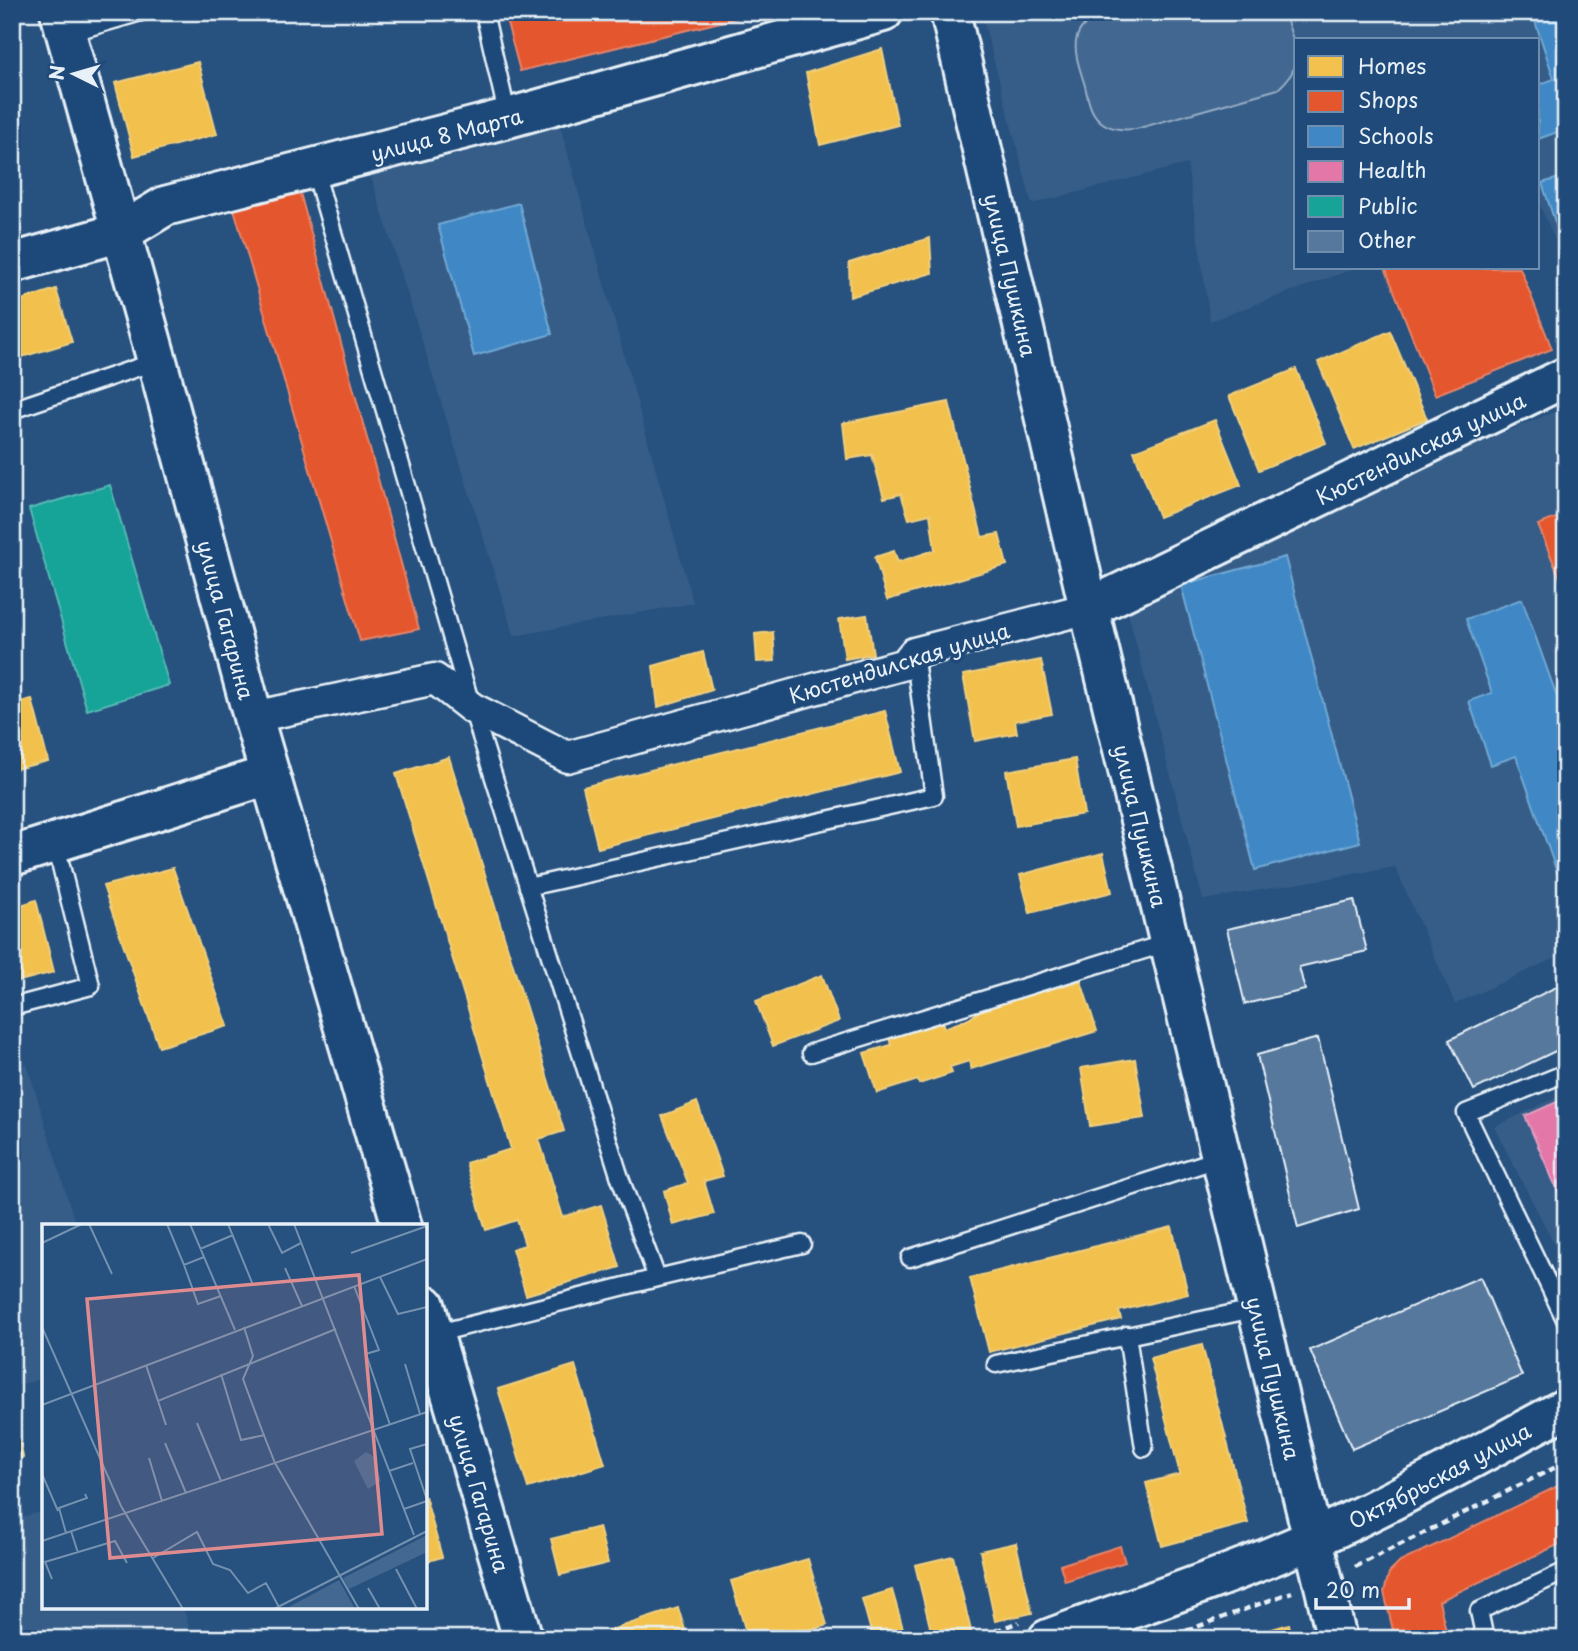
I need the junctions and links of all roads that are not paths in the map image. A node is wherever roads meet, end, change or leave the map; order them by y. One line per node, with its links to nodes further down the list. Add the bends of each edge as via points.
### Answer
1 (141, 12): 5 (lane)
2 (484, 12): 6 (lane)
3 (883, 12): 6 (street, улица 8 Марта)
4 (950, 12): 13 (street, улица Пушкина)
5 (63, 23): 8 (street, улица Гагарина)
6 (508, 118): 7 (street, улица 8 Марта)
7 (314, 168): 8 (street, улица 8 Марта, via 165,206); 15 (lane)
8 (122, 232): 9 (street, улица 8 Марта); 10 (street, улица Гагарина)
9 (12, 263)
10 (157, 361): 12 (lane); 16 (street, улица Гагарина)
11 (1566, 377): 13 (street, Кюстендилская улица)
12 (12, 410)
13 (1089, 608): 14 (street, Кюстендилская улица); 21 (street, улица Пушкина)
14 (914, 653): 15 (street, Кюстендилская улица, via 905,664 567,757); 20 (lane, via 934,796)
15 (472, 708): 16 (street, Кюстендилская улица, via 435,679); 20 (lane)
16 (253, 718): 17 (street, улица Гагарина)
17 (269, 775): 18 (street); 26 (street, улица Гагарина)
18 (55, 842): 19 (street); 22 (lane, via 91,986)
19 (12, 856)
20 (528, 887): 29 (lane, via 620,1178)
21 (1170, 942): 23 (lane); 25 (street, улица Пушкина)
22 (12, 1007)
23 (811, 1053)
24 (1566, 1073): 32 (lane, via 1466,1113)
25 (1222, 1157): 28 (lane); 30 (street, улица Пушкина)
26 (401, 1224)
27 (802, 1244): 29 (lane)
28 (910, 1258)
29 (657, 1278): 31 (lane)
30 (1258, 1308): 33 (lane); 38 (street, улица Пушкина)
31 (429, 1320): 40 (street, улица Гагарина)
32 (1566, 1321)
33 (1127, 1335): 34 (lane); 37 (lane)
34 (996, 1364)
35 (1566, 1390): 38 (street, Октябрьская улица, via 1409,1473)
36 (1566, 1408): 38 (street, Октябрьская улица)
37 (1144, 1448)
38 (1312, 1539): 41 (street, Октябрьская улица); 42 (street, улица Пушкина)
39 (1566, 1571): 43 (lane, via 1479,1611)
40 (523, 1639)
41 (1048, 1639)
42 (1336, 1639)
43 (1485, 1639)

